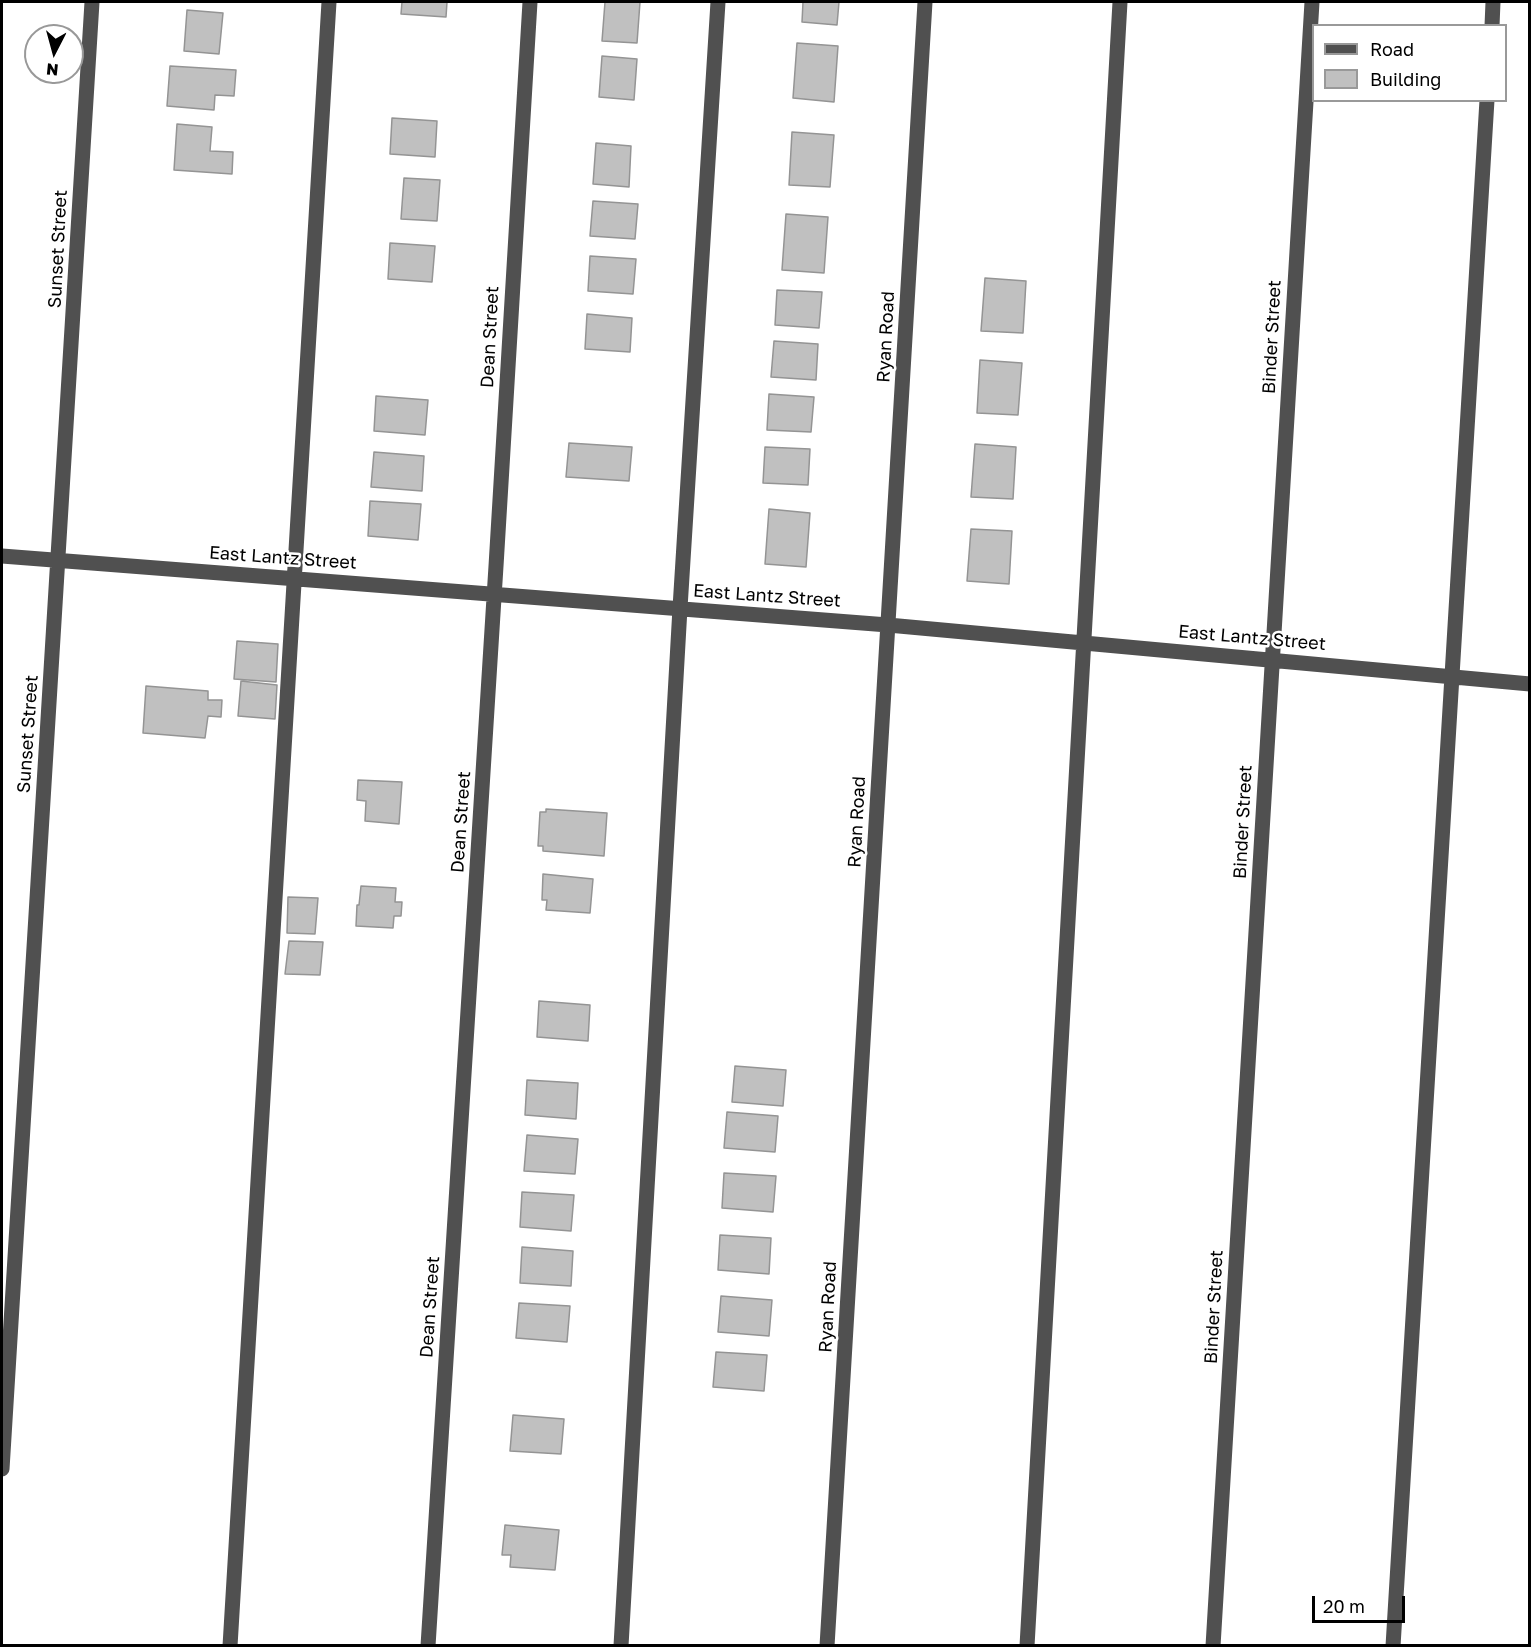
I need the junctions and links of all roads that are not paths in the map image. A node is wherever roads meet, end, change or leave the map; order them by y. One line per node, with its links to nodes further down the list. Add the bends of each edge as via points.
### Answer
1 (92, 2): 12 (street, Sunset Street)
2 (329, 2): 13 (street)
3 (530, 2): 14 (street, Dean Street)
4 (718, 2): 15 (street)
5 (925, 2): 16 (street, Ryan Road)
6 (1120, 2): 17 (street)
7 (1312, 2): 18 (street, Binder Street)
8 (1493, 2): 9 (street)
9 (1492, 24)
10 (1487, 102): 19 (street)
11 (2, 556): 12 (street, East Lantz Street)
12 (58, 560): 13 (street, East Lantz Street); 21 (street, Sunset Street)
13 (295, 578): 14 (street, East Lantz Street); 22 (street)
14 (495, 594): 15 (street, East Lantz Street); 23 (street, Dean Street)
15 (680, 608): 16 (street, East Lantz Street); 24 (street)
16 (888, 625): 17 (street, East Lantz Street); 25 (street, Ryan Road)
17 (1083, 643): 18 (street, East Lantz Street); 26 (street)
18 (1272, 660): 19 (street, East Lantz Street); 27 (street, Binder Street)
19 (1453, 677): 20 (street, East Lantz Street); 28 (street)
20 (1530, 684)
21 (2, 1469)
22 (230, 1646)
23 (428, 1646)
24 (621, 1646)
25 (827, 1646)
26 (1027, 1646)
27 (1213, 1646)
28 (1393, 1646)

